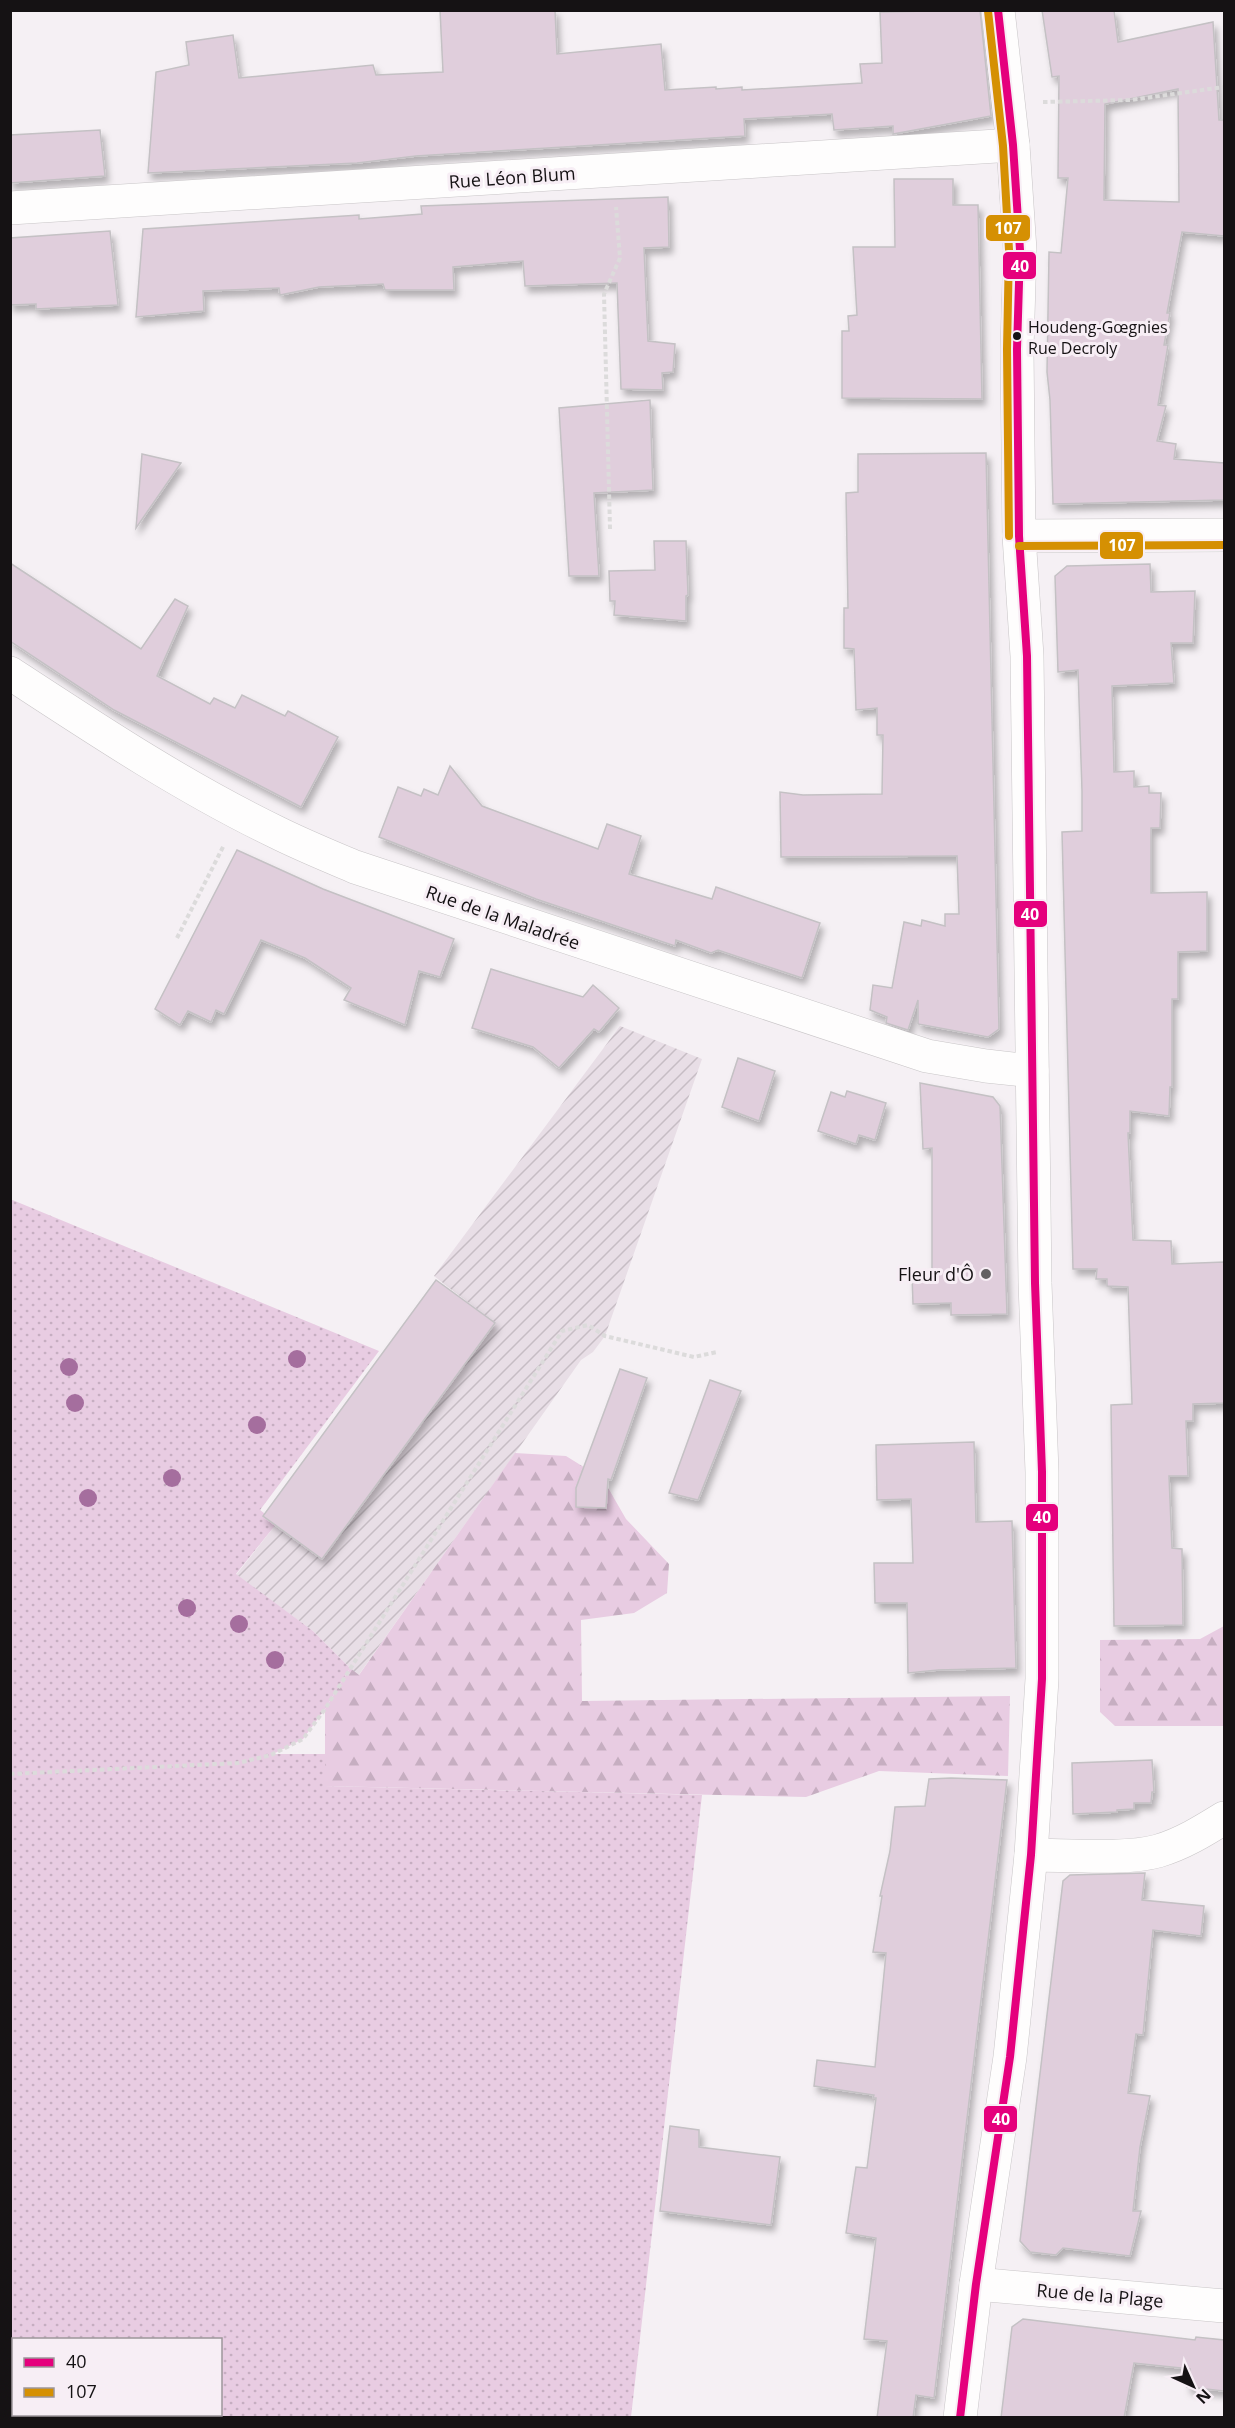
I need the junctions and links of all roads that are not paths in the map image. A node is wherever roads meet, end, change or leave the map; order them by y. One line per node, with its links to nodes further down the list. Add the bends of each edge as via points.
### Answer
1 (998, 10): 2 (street)
2 (1013, 145): 3 (street, Rue Léon Blum); 5 (street, via 1020,250)
3 (10, 208)
4 (1224, 535): 5 (street)
5 (1019, 536): 7 (street, via 1027,656)
6 (10, 673): 7 (street, Rue de la Maladrée, via 112,740 240,813 356,867 927,1056)
7 (1032, 1071): 9 (street, via 1042,1472 1042,1679)
8 (1224, 1818): 9 (street, via 1187,1840 1156,1851)
9 (1031, 1855): 10 (street, via 1010,2057)
10 (976, 2284): 11 (street, Rue de la Plage); 12 (street)
11 (1224, 2306)
12 (960, 2418)

